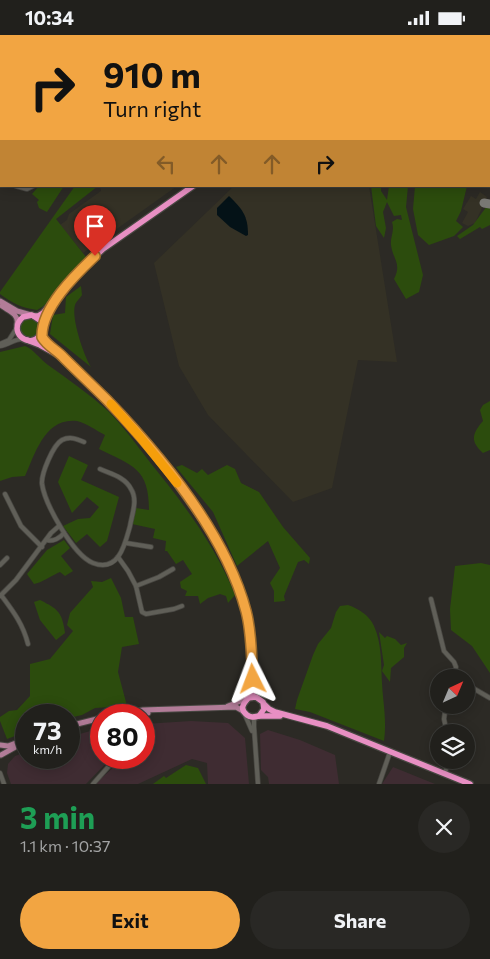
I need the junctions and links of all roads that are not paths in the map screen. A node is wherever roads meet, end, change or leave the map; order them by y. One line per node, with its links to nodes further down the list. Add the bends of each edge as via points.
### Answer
1 (193, 187): 2 (highway, via 102,249)
2 (55, 300): 4 (highway, via 42,315); 6 (highway)
3 (0, 303): 4 (main road); 5 (main road, via 15,315)
4 (33, 316): 5 (highway, via 23,317); 6 (highway, via 41,321)
5 (17, 325): 7 (highway, via 19,334); 8 (street, via 12,337)
6 (42, 331): 7 (highway, via 36,339); 9 (highway, via 44,341)
7 (26, 340): 8 (street, via 17,339); 9 (highway, via 47,348)
8 (0, 345)
9 (67, 362): 29 (highway, via 144,441 217,541 235,576 246,613)
10 (84, 442): 13 (street, via 72,438 59,442 43,474 44,492)
11 (100, 469): 16 (street, via 122,479 133,493 134,506)
12 (5, 494): 17 (street, via 21,526)
13 (59, 527): 14 (street); 15 (street)
14 (64, 533): 15 (street); 19 (street, via 93,563 106,563)
15 (47, 540): 17 (street)
16 (126, 543): 18 (street); 19 (street)
17 (42, 547): 24 (street)
18 (152, 547)
19 (118, 557): 23 (street)
20 (7, 558): 21 (street)
21 (0, 565)
22 (173, 569): 23 (street)
23 (136, 586): 26 (street, via 142,612 146,614)
24 (1, 596): 27 (street, via 19,619)
25 (431, 599): 28 (street, via 444,651)
26 (182, 606)
27 (28, 644)
28 (456, 669)
29 (253, 679): 32 (highway, via 254,692); 33 (highway)
30 (475, 689): 31 (street)
31 (490, 698)
32 (247, 699): 33 (highway, via 254,696); 34 (main road); 38 (highway, via 243,705)
33 (262, 701): 39 (highway, via 263,710); 44 (highway, via 275,712 327,726)
34 (224, 708): 36 (main road); 38 (main road, via 238,708)
35 (155, 710): 36 (main road)
36 (159, 710): 37 (main road)
37 (155, 711)
38 (244, 712): 39 (highway, via 249,717); 40 (street)
39 (257, 717): 40 (street, via 254,722); 44 (highway, via 280,716 302,721)
40 (255, 738): 52 (street)
41 (15, 744): 42 (main road)
42 (0, 746): 45 (main road)
43 (15, 747): 45 (main road)
44 (390, 753): 49 (highway); 53 (street)
45 (0, 756)
46 (106, 769): 51 (street)
47 (446, 769): 49 (street)
48 (0, 773): 50 (street)
49 (445, 775): 54 (highway); 55 (highway)
50 (4, 784)
51 (93, 784)
52 (258, 784)
53 (379, 784)
54 (460, 784)
55 (470, 784)

